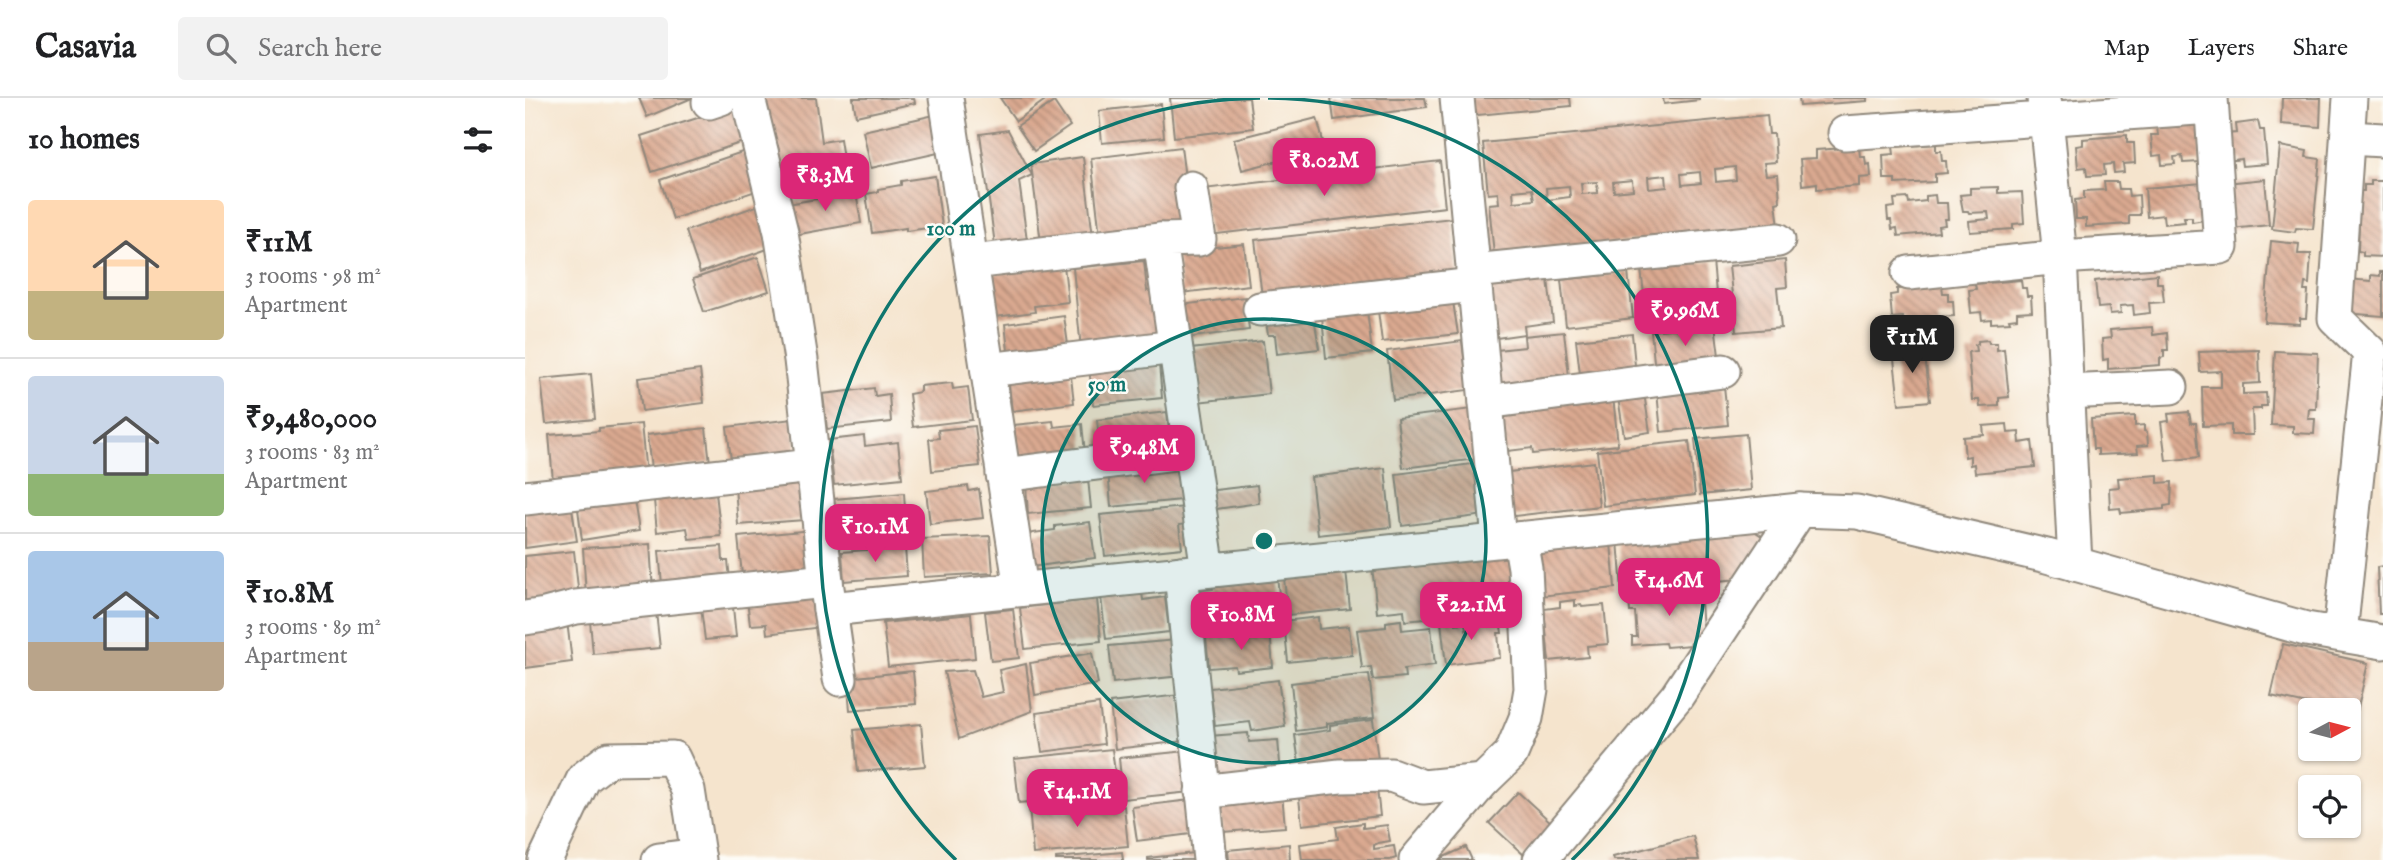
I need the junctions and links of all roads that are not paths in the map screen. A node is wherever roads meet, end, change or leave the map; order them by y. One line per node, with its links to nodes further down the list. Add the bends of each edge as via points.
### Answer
1 (748, 98): 26 (street, via 781,232)
2 (946, 98): 14 (street)
3 (1457, 98): 16 (street)
4 (2350, 98): 8 (street)
5 (2211, 102): 6 (street); 13 (street, via 2221,247)
6 (2045, 108): 7 (street); 13 (street)
7 (1845, 133)
8 (2348, 138): 9 (street); 19 (street, via 2335,318)
9 (2383, 140)
10 (1191, 188): 11 (street, via 1199,239)
11 (1160, 240): 14 (street); 18 (street)
12 (1778, 240): 16 (street)
13 (2060, 257): 15 (street); 23 (street)
14 (972, 262): 20 (street)
15 (1909, 273)
16 (1473, 278): 17 (street); 24 (street)
17 (1260, 309)
18 (1175, 347): 20 (street); 25 (street)
19 (2376, 351): 36 (street)
20 (988, 370): 27 (street)
21 (1723, 371): 24 (street)
22 (2171, 387): 23 (street)
23 (2066, 392): 31 (street)
24 (1486, 402): 30 (street)
25 (1191, 451): 27 (street); 32 (street)
26 (812, 466): 28 (street); 34 (street)
27 (1003, 475): 33 (street)
28 (525, 498)
29 (1800, 510): 30 (street); 31 (street, via 1857,512); 46 (street, via 1677,696)
30 (1509, 540): 32 (street); 39 (street, via 1525,568 1531,689 1526,718 1511,754)
31 (2074, 564): 36 (street, via 2306,629)
32 (1194, 571): 33 (street); 40 (street)
33 (1021, 589): 34 (street)
34 (828, 595): 35 (street, via 576,607); 38 (street)
35 (525, 618)
36 (2340, 634): 37 (street)
37 (2383, 642)
38 (840, 680)
39 (1483, 781): 40 (street, via 1423,787 1391,775 1340,776); 45 (street)
40 (1202, 792): 44 (street)
41 (699, 857): 42 (street, via 688,790 673,758 609,759 583,778); 43 (street)
42 (545, 860)
43 (659, 860)
44 (1210, 860)
45 (1416, 860)
46 (1540, 860)

